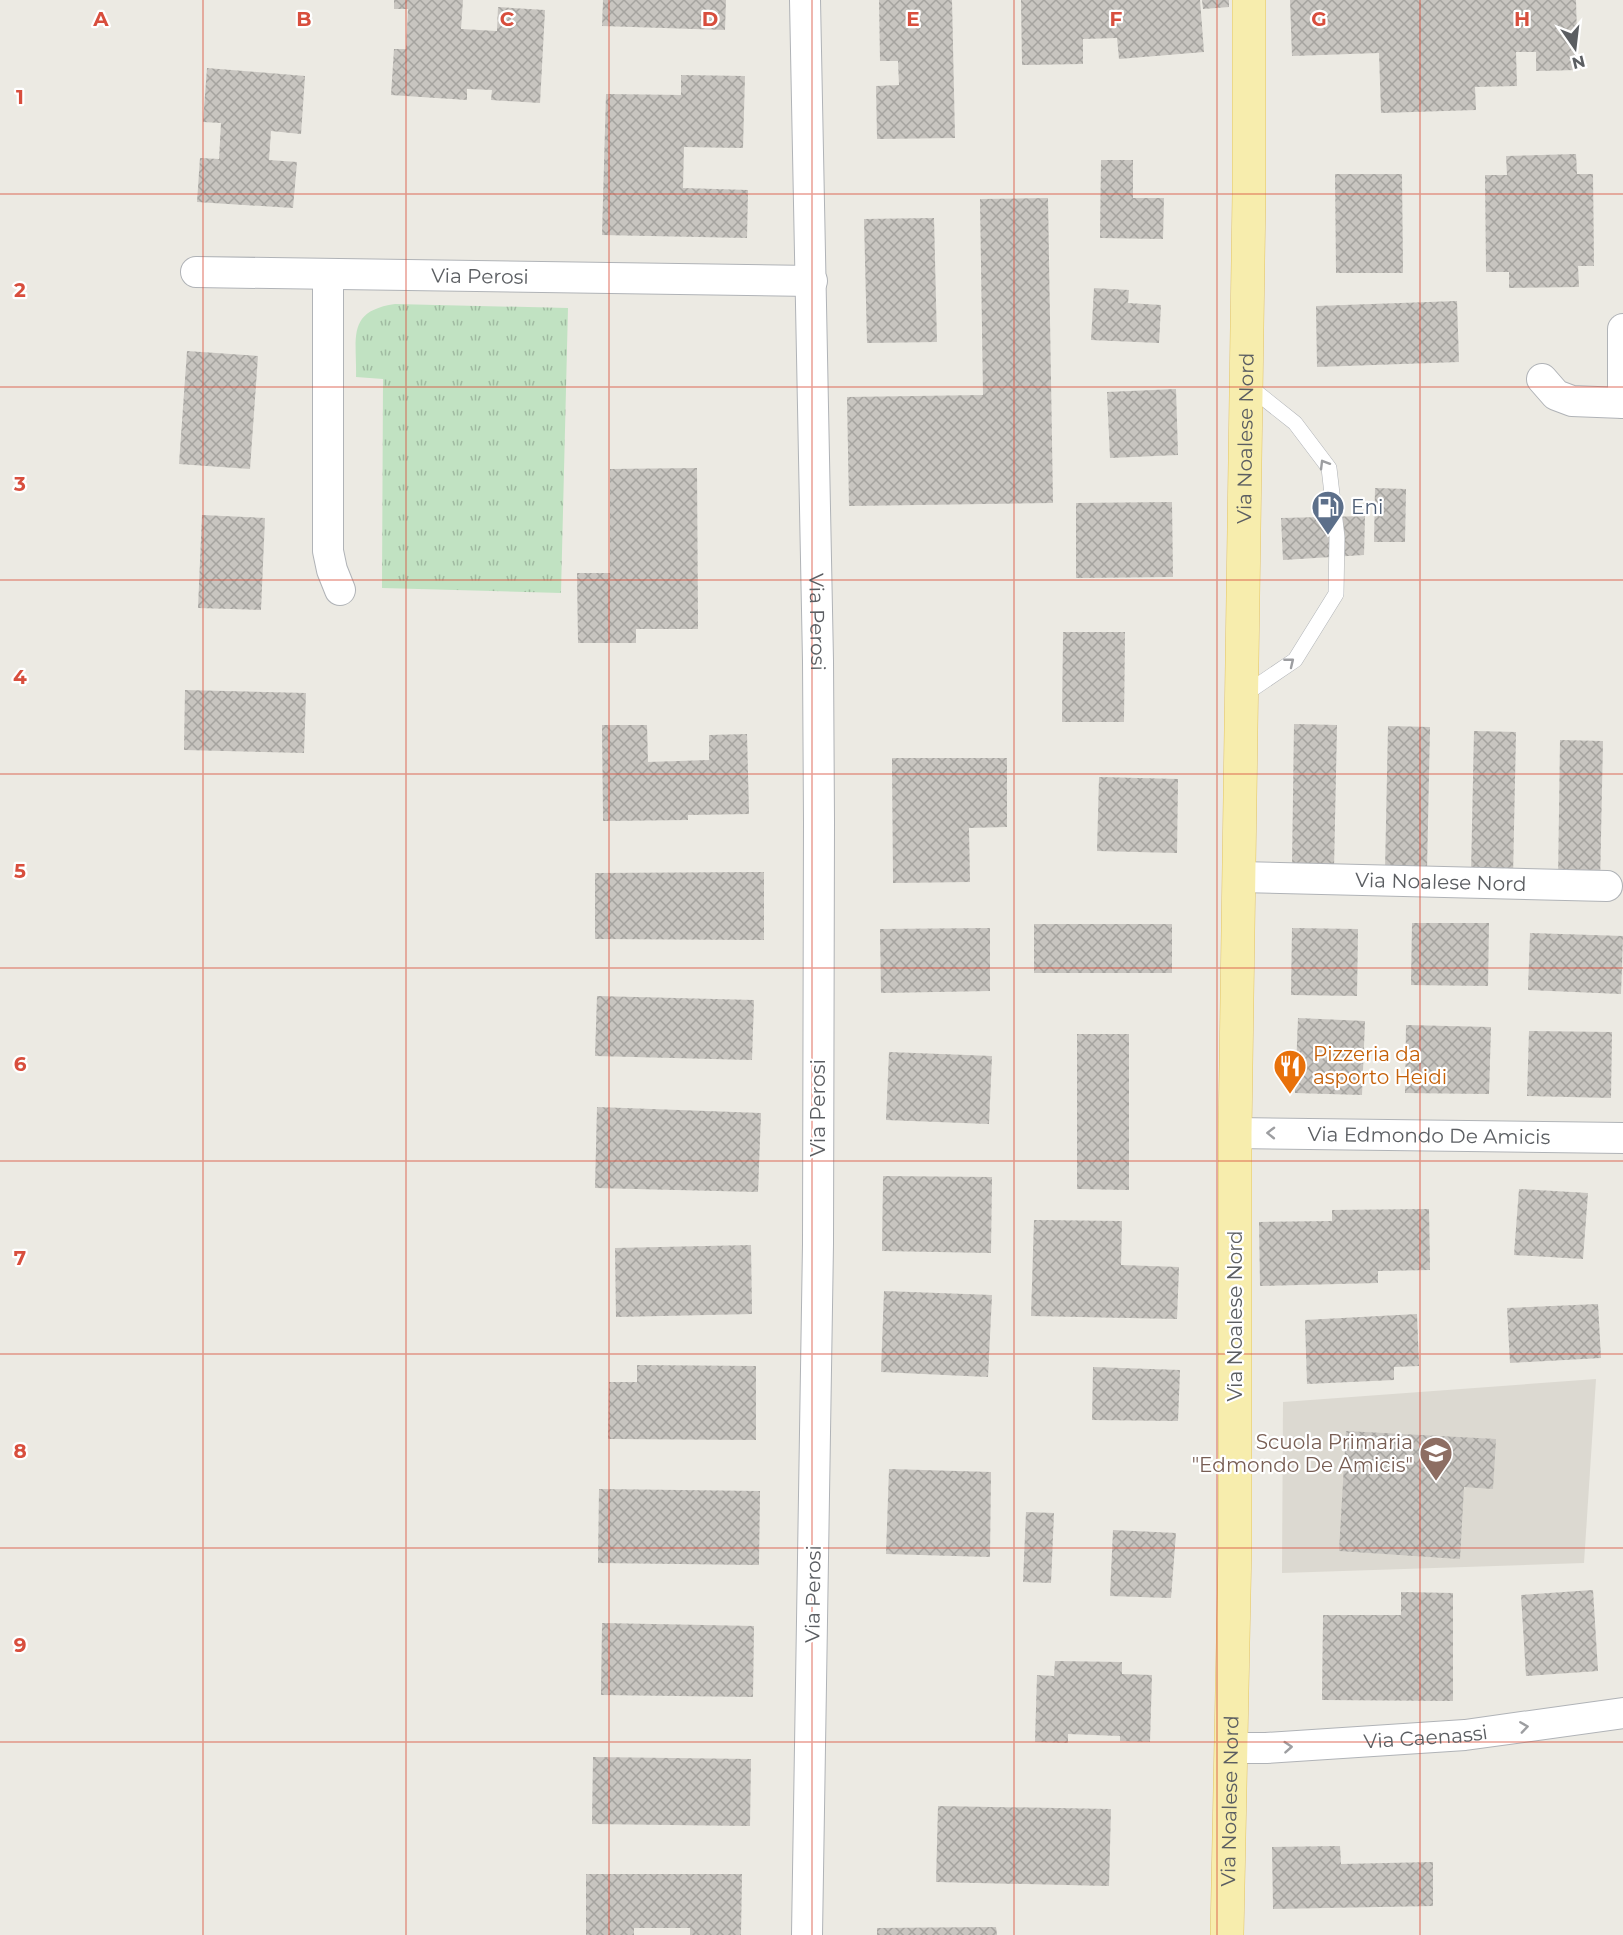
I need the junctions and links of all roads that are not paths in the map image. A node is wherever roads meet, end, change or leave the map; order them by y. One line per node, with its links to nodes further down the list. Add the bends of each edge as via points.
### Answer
1 (805, 0): 5 (street, Via Perosi)
2 (1249, 0): 8 (main road, Via Noalese Nord)
3 (196, 272): 4 (street, Via Perosi)
4 (328, 275): 5 (street, Via Perosi); 10 (street, via 328,551)
5 (812, 281): 18 (street, Via Perosi, via 818,661 818,1244)
6 (1623, 329): 9 (street)
7 (1542, 379): 9 (street, via 1556,395 1572,401)
8 (1246, 384): 11 (main road, Via Noalese Nord); 11 (lane, one-way to 8, via 1295,660 1336,594 1337,537 1329,468 1295,423)
9 (1623, 403)
10 (340, 590)
11 (1242, 696): 12 (main road, Via Noalese Nord)
12 (1240, 877): 13 (street, Via Noalese Nord); 14 (main road, Via Noalese Nord)
13 (1606, 886)
14 (1235, 1133): 15 (street, Via Edmondo De Amicis, one-way to 14); 17 (main road, Via Noalese Nord, via 1235,1545)
15 (1623, 1138)
16 (1623, 1713): 17 (street, Via Caenassi, one-way to 16, via 1465,1735)
17 (1230, 1748): 19 (main road, Via Noalese Nord)
18 (807, 1935)
19 (1227, 1935)

